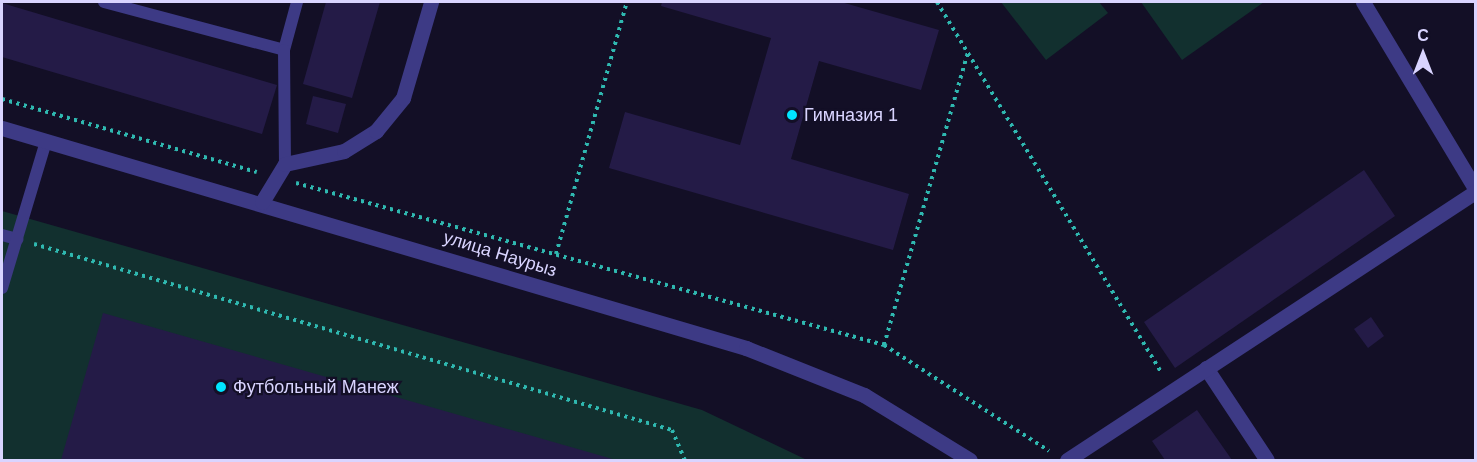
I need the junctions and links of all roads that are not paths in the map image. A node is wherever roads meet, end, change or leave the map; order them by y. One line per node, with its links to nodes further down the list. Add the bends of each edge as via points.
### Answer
1 (104, 2): 6 (lane)
2 (155, 2): 6 (lane)
3 (297, 2): 7 (lane)
4 (431, 2): 10 (street, via 403,98 376,131 344,151)
5 (1363, 2): 11 (street)
6 (151, 15): 7 (lane)
7 (284, 50): 10 (lane)
8 (2, 128): 9 (street, улица Наурыз)
9 (46, 141): 12 (street, улица Наурыз); 14 (lane)
10 (285, 164): 12 (street)
11 (1476, 190): 16 (street)
12 (262, 202): 18 (street, улица Наурыз, via 746,348 864,394)
13 (2, 235): 14 (lane)
14 (17, 239): 15 (lane)
15 (2, 288)
16 (1206, 369): 17 (street); 19 (street)
17 (1060, 457)
18 (970, 460)
19 (1267, 460)

